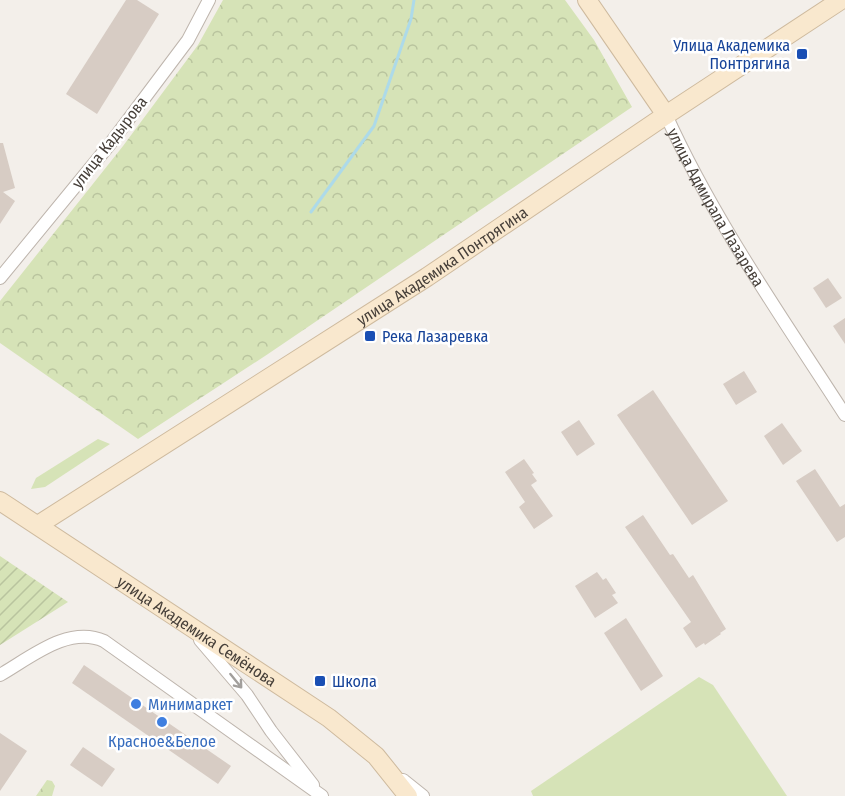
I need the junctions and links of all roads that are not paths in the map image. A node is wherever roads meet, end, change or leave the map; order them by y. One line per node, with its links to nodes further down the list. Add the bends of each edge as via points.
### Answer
1 (209, 0): 5 (street, улица Кадырова, via 188,40 110,144)
2 (587, 0): 4 (street, улица Адмирала Лазарева)
3 (841, 0): 4 (street, улица Академика Понтрягина)
4 (666, 115): 6 (street, улица Адмирала Лазарева, via 717,216); 8 (street, улица Академика Понтрягина, via 427,277)
5 (0, 278)
6 (845, 415)
7 (0, 501): 8 (street, улица Академика Семёнова)
8 (38, 525): 9 (street, улица Академика Семёнова)
9 (166, 609): 11 (street, one-way to 11, via 209,648); 13 (street, улица Академика Семёнова, via 329,718)
10 (0, 675): 12 (street, via 62,640 96,637)
11 (271, 731): 12 (street, via 272,744 264,750); 14 (street)
12 (255, 748): 14 (street)
13 (387, 768): 15 (street, улица Академика Семёнова); 16 (street, улица Академика Семёнова)
14 (322, 796)
15 (408, 796)
16 (423, 796)

